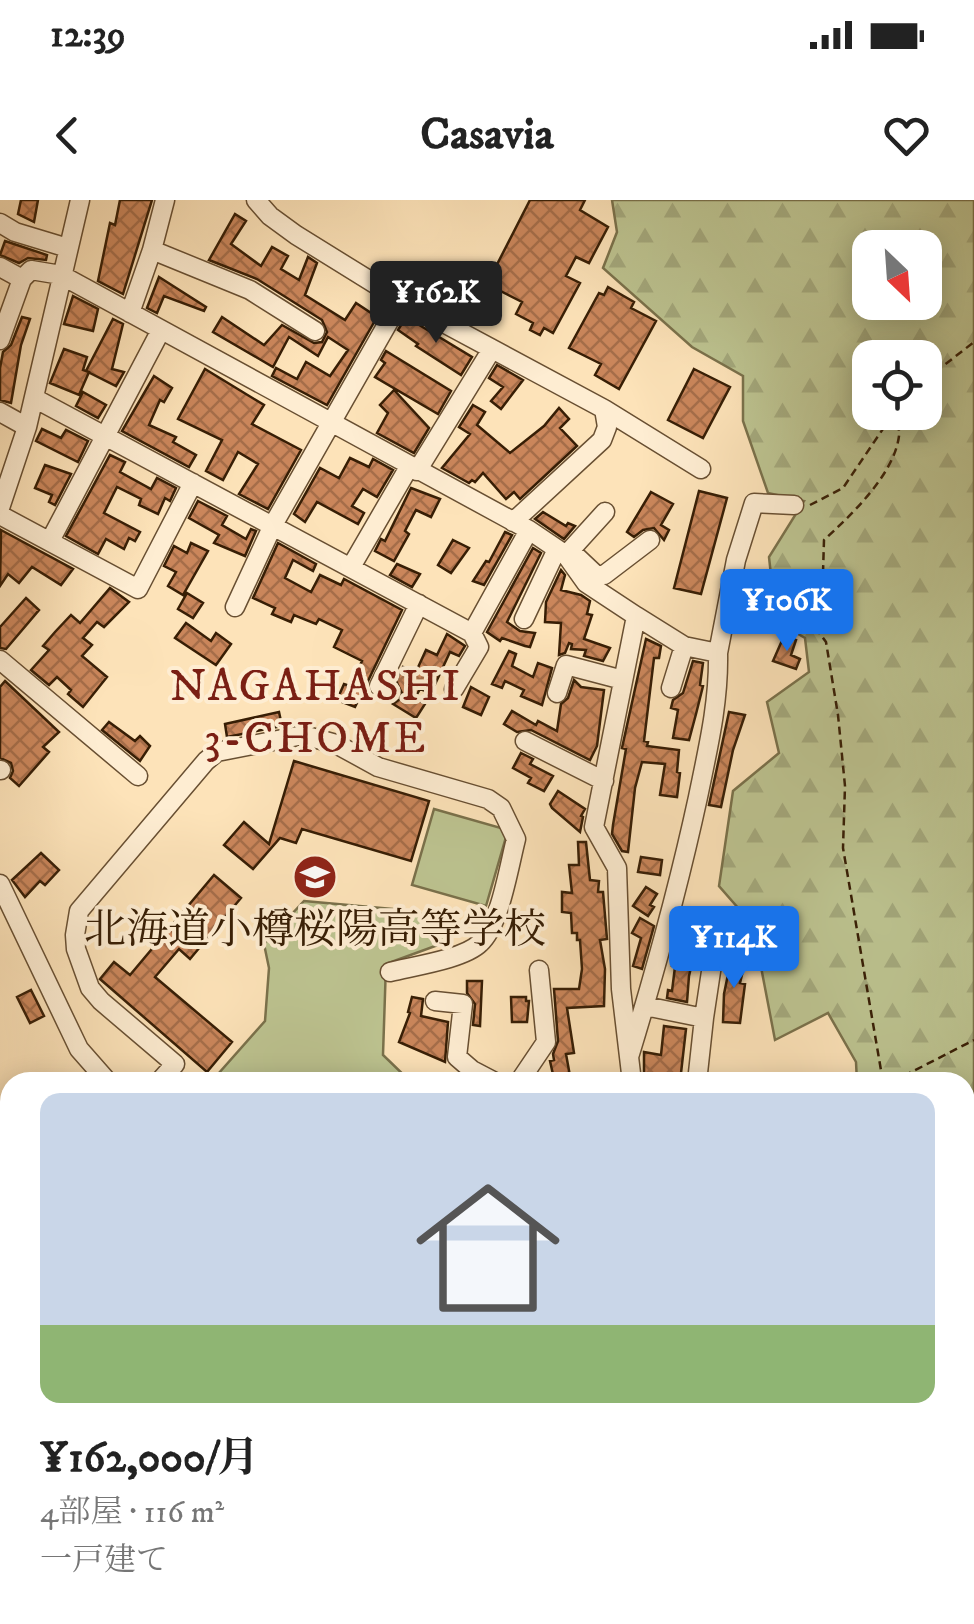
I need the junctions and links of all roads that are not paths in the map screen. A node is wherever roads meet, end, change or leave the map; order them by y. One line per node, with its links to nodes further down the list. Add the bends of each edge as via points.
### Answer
1 (80, 200): 7 (street)
2 (164, 200): 8 (street)
3 (256, 200): 12 (street, via 296,234)
4 (0, 210): 6 (street)
5 (0, 223): 6 (street)
6 (39, 239): 7 (street)
7 (68, 248): 10 (street)
8 (152, 250): 13 (street); 15 (street, via 250,290)
9 (0, 267): 11 (street)
10 (61, 275): 11 (street, via 31,270); 13 (street); 18 (street)
11 (22, 279): 16 (street)
12 (401, 300): 17 (street); 21 (street)
13 (130, 313): 14 (street)
14 (161, 330): 21 (street); 23 (street)
15 (315, 331)
16 (0, 340)
17 (492, 349): 19 (street); 24 (street)
18 (34, 398): 22 (street); 23 (street)
19 (604, 410): 25 (street); 31 (street, via 602,440)
20 (0, 412): 22 (street)
21 (333, 423): 24 (street); 30 (street)
22 (27, 427): 28 (street)
23 (104, 436): 26 (street); 33 (street)
24 (413, 469): 31 (street); 35 (street)
25 (702, 469)
26 (194, 484): 30 (street); 33 (street, via 138,589)
27 (794, 505): 42 (street, via 754,503)
28 (0, 511): 33 (street)
29 (606, 512): 34 (street)
30 (273, 525): 35 (street); 37 (street)
31 (521, 526): 34 (street); 40 (street)
32 (650, 540): 34 (street, via 604,576)
33 (50, 541)
34 (562, 552): 38 (street, via 586,584); 39 (street)
35 (351, 567): 36 (street)
36 (419, 604): 40 (street); 47 (street, via 379,686)
37 (235, 607)
38 (636, 616): 41 (street); 44 (street)
39 (524, 619)
40 (472, 633): 46 (street, via 479,647)
41 (684, 646): 42 (street); 45 (street)
42 (718, 653): 57 (street, via 715,718)
43 (0, 660): 50 (street)
44 (624, 680): 48 (street, via 566,666); 51 (street)
45 (671, 688)
46 (454, 689)
47 (390, 692)
48 (557, 692)
49 (526, 740): 51 (street)
50 (138, 776)
51 (604, 781): 59 (street, via 594,827 617,868)
52 (0, 884): 60 (street, via 79,1049)
53 (718, 925): 58 (street)
54 (539, 970): 63 (street, via 546,1042)
55 (390, 972): 61 (street, via 464,953 491,930 516,839 501,808 378,767 318,736 217,752 79,911 76,949 90,988 176,1064)
56 (434, 1000): 62 (street, via 463,1004 457,1057)
57 (644, 1006): 58 (street); 59 (street)
58 (704, 1018): 65 (street)
59 (628, 1058): 64 (street)
60 (99, 1072)
61 (168, 1072)
62 (476, 1072)
63 (526, 1072)
64 (630, 1072)
65 (698, 1072)

